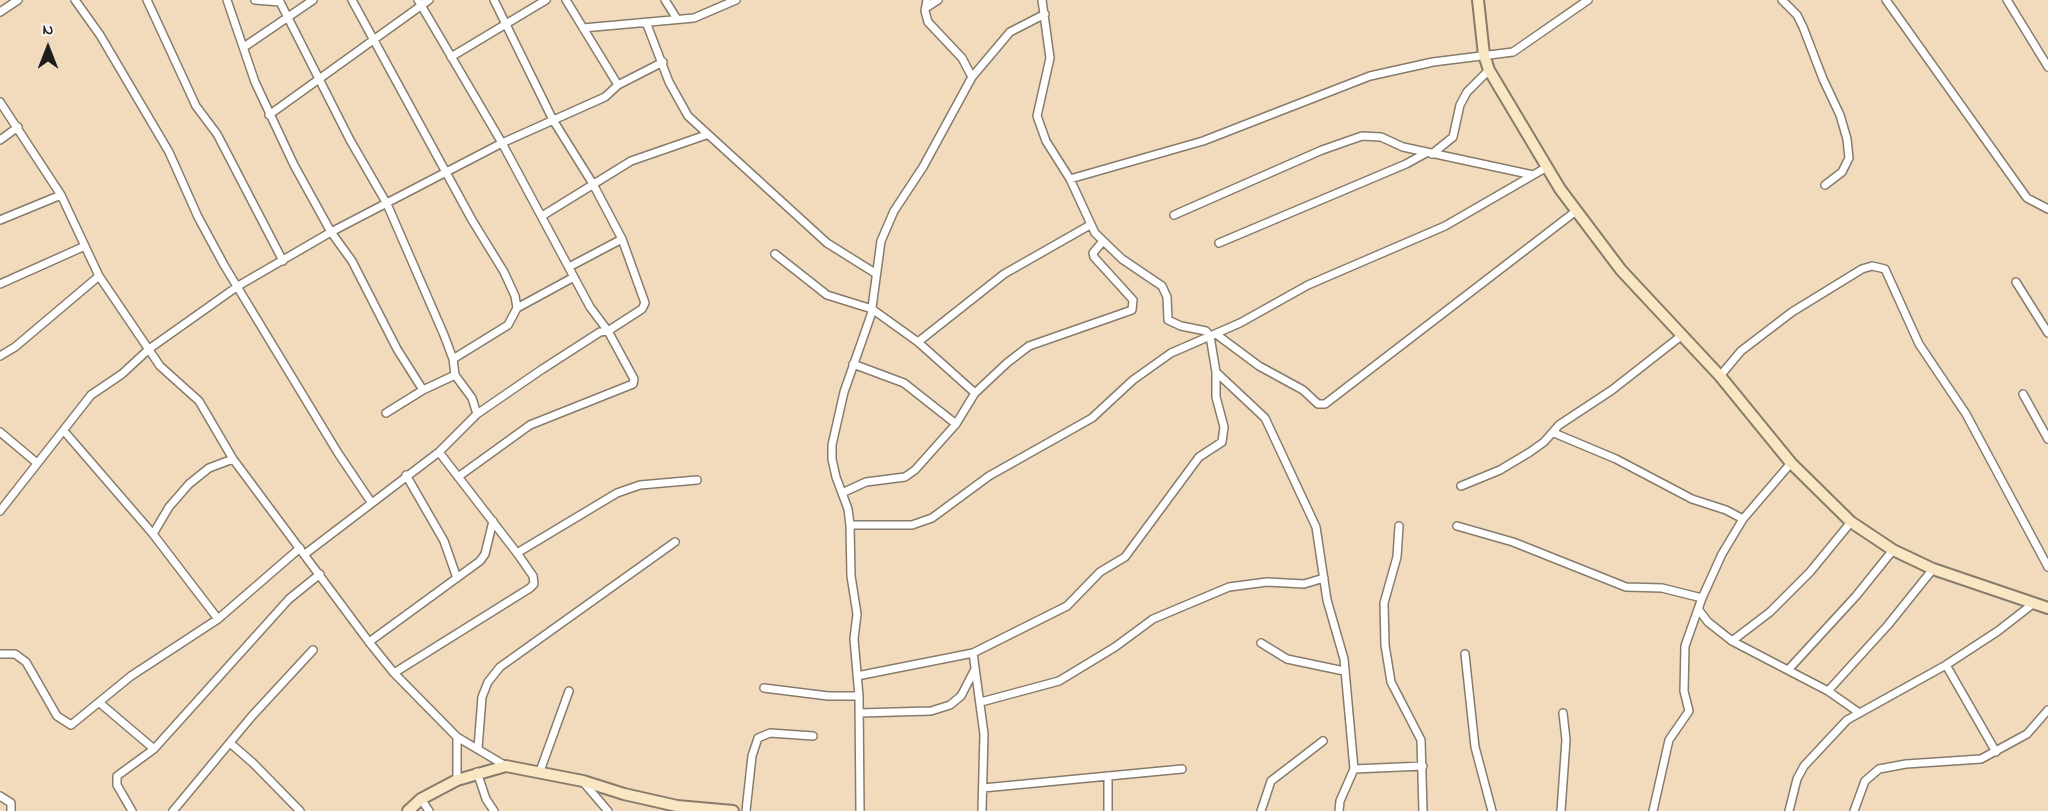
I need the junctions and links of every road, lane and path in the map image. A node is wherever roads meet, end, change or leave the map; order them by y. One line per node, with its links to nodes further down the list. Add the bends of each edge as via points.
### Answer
1 (18, 0): 24 (street)
2 (75, 0): 76 (street, via 169,152 198,217)
3 (147, 0): 69 (street, via 196,106 217,134)
4 (227, 0): 32 (street)
5 (255, 0): 21 (street)
6 (313, 0): 26 (street)
7 (352, 0): 31 (street)
8 (429, 0): 22 (street)
9 (494, 0): 29 (street)
10 (546, 0): 29 (street)
11 (566, 0): 30 (street)
12 (665, 0): 27 (street)
13 (736, 0): 27 (street, via 694,18)
14 (938, 0): 23 (street)
15 (1042, 0): 25 (street)
16 (1478, 0): 33 (street)
17 (1588, 0): 33 (street, via 1513,52)
18 (1782, 0): 54 (street, via 1803,27 1847,139 1849,158 1842,172)
19 (1886, 0): 57 (street, via 2027,198)
20 (2007, 0): 36 (street)
21 (280, 1): 26 (street)
22 (419, 3): 31 (street); 34 (street)
23 (927, 4): 38 (street, via 928,22 956,50)
24 (0, 12)
25 (1045, 14): 38 (street, via 1010,32); 52 (street, via 1050,67 1037,116 1046,141)
26 (289, 16): 32 (street); 39 (street)
27 (677, 19): 28 (street)
28 (646, 22): 30 (street); 35 (street)
29 (506, 23): 34 (street); 43 (street)
30 (583, 28): 40 (street)
31 (374, 38): 39 (street); 50 (street)
32 (244, 47): 42 (street)
33 (1484, 56): 37 (street); 52 (street, via 1370,76 1203,141)
34 (451, 57): 47 (street)
35 (663, 62): 40 (street); 45 (street, via 677,99)
36 (2048, 67)
37 (1489, 70): 48 (street, via 1460,105 1453,137); 49 (street)
38 (972, 77): 71 (street, via 886,227)
39 (319, 81): 42 (street); 56 (street)
40 (618, 85): 43 (street, via 605,97)
41 (0, 102): 44 (street)
42 (269, 115): 63 (street)
43 (553, 120): 47 (street); 53 (street)
44 (18, 128): 46 (street); 55 (street)
45 (706, 135): 53 (street, via 631,161); 71 (street, via 827,243)
46 (0, 140)
47 (502, 143): 50 (street); 60 (street)
48 (1429, 153): 51 (street); 59 (street, via 1381,137 1362,136); 66 (street)
49 (1547, 167): 51 (street); 58 (street)
50 (447, 172): 56 (street); 77 (street, via 504,272)
51 (1533, 175): 81 (street, via 1445,226 1308,285)
52 (1070, 179): 62 (street)
53 (593, 184): 60 (street); 64 (street)
54 (1825, 185)
55 (61, 195): 61 (street); 67 (street)
56 (387, 204): 63 (street); 86 (street)
57 (2048, 209)
58 (1576, 211): 81 (street, via 1326,404 1318,404 1303,390); 82 (street, via 1621,270)
59 (1174, 215)
60 (542, 216): 70 (street)
61 (0, 220)
62 (1090, 225): 65 (street); 83 (street, via 1004,274)
63 (331, 232): 69 (street); 91 (street, via 352,261 397,349)
64 (621, 239): 70 (street); 79 (street, via 645,303)
65 (1103, 241): 81 (street, via 1122,260 1162,286 1167,297 1168,320); 92 (street, via 1094,257 1133,300 1132,310 1029,346)
66 (1219, 243)
67 (85, 246): 72 (street); 75 (street)
68 (775, 254): 78 (street, via 827,295)
69 (283, 261): 76 (street)
70 (569, 267): 73 (street)
71 (875, 273): 78 (street)
72 (99, 276): 84 (street); 85 (street)
73 (574, 277): 77 (street); 79 (street)
74 (2016, 282): 80 (street)
75 (0, 284)
76 (238, 286): 84 (street); 112 (street)
77 (517, 308): 86 (street, via 508,325)
78 (872, 309): 83 (street); 87 (street)
79 (608, 331): 95 (street, via 587,340); 106 (street, via 634,378 633,384 530,425)
80 (2048, 333)
81 (1213, 335): 88 (street); 117 (street, via 1171,353 1083,424 989,476 932,518 912,525)
82 (1681, 336): 90 (street); 99 (street, via 1559,425)
83 (918, 342): 92 (street)
84 (149, 349): 97 (street, via 91,396); 102 (street, via 160,366 199,401)
85 (0, 356)
86 (453, 358): 89 (street)
87 (853, 364): 96 (street, via 904,383); 109 (street, via 832,445)
88 (1216, 372): 129 (street, via 1258,410 1276,436 1316,526); 139 (street, via 1216,397 1224,427 1222,442 1198,457 1131,550 1100,572 1059,612)
89 (455, 375): 91 (street); 95 (street, via 472,398)
90 (1720, 376): 104 (street); 125 (street, via 1741,351 1792,312 1862,269 1885,268 1919,344 1966,414)
91 (423, 390): 94 (street)
92 (975, 393): 96 (street)
93 (2023, 394): 100 (street)
94 (386, 413)
95 (477, 414): 101 (street)
96 (956, 424): 109 (street, via 905,477 866,482)
97 (64, 431): 103 (street); 120 (street)
98 (0, 432): 103 (street)
99 (1554, 433): 108 (street, via 1500,470); 114 (street)
100 (2048, 440)
101 (439, 452): 105 (street); 106 (street)
102 (233, 459): 120 (street, via 209,468 189,484); 123 (street)
103 (37, 463): 111 (street)
104 (1791, 463): 114 (street); 116 (street)
105 (406, 475): 112 (street); 128 (street, via 444,541)
106 (458, 477): 115 (street)
107 (697, 480): 124 (street, via 640,485 617,493)
108 (1461, 486)
109 (842, 493): 117 (street)
110 (0, 499): 111 (street)
111 (8, 501): 113 (street)
112 (371, 502): 123 (street)
113 (0, 511)
114 (1743, 519): 130 (street)
115 (493, 521): 124 (street); 128 (street, via 485,554)
116 (1851, 522): 122 (street); 135 (street, via 1810,572 1770,612)
117 (850, 525): 147 (street)
118 (1399, 526): 166 (street, via 1384,603 1385,645 1391,682 1421,740)
119 (1457, 526): 130 (street, via 1514,542 1626,587 1662,588)
120 (153, 534): 134 (street)
121 (675, 542): 162 (street, via 500,667 482,697)
122 (1893, 550): 126 (street); 144 (street)
123 (302, 551): 127 (street); 134 (street)
124 (517, 553): 146 (street, via 533,576 530,588)
125 (2048, 567)
126 (1933, 569): 131 (street); 150 (street)
127 (320, 574): 136 (street); 163 (street, via 289,598)
128 (457, 578): 136 (street)
129 (1324, 578): 145 (street); 152 (street, via 1304,584 1267,582 1229,587 1153,619 1059,681)
130 (1702, 598): 133 (street)
131 (2034, 603): 132 (street); 142 (street)
132 (2048, 608)
133 (1698, 609): 135 (street); 196 (street, via 1685,646 1684,691 1689,711 1669,740)
134 (218, 619): 153 (street, via 131,676)
135 (1732, 641): 144 (street)
136 (369, 642): 146 (street)
137 (1261, 643): 145 (street, via 1287,659)
138 (313, 650): 161 (street)
139 (974, 653): 143 (street); 147 (street)
140 (0, 654): 153 (street, via 15,654 26,662 57,716 66,724 77,722)
141 (1465, 654): 194 (street, via 1475,747)
142 (1946, 665): 155 (street); 164 (street)
143 (975, 669): 152 (street); 156 (street, via 961,696 950,705 930,711)
144 (1788, 670): 150 (street)
145 (1344, 671): 167 (street)
146 (394, 673): 159 (street)
147 (857, 676): 151 (street)
148 (764, 688): 151 (street)
149 (569, 691): 169 (street)
150 (1828, 691): 155 (street)
151 (859, 696): 156 (street)
152 (981, 702): 174 (street)
153 (100, 704): 163 (street)
154 (2048, 710): 164 (street, via 2027,734)
155 (1858, 712): 197 (street, via 1829,736 1804,766)
156 (859, 713): 188 (street)
157 (1563, 713): 195 (street, via 1566,741)
158 (813, 736): 187 (street, via 770,733 758,738 750,764)
159 (457, 737): 162 (street); 172 (street)
160 (1323, 741): 191 (street, via 1271,781)
161 (230, 743): 180 (street); 181 (street)
162 (478, 748): 165 (street)
163 (154, 749): 179 (street, via 117,776 117,785)
164 (1996, 752): 198 (street, via 1974,760 1879,769 1865,781)
165 (506, 766): 169 (street); 170 (street)
166 (1423, 766): 167 (street); 193 (street)
167 (1354, 769): 192 (street)
168 (1182, 770): 171 (street)
169 (540, 771): 173 (street)
170 (477, 772): 172 (street); 184 (street)
171 (1108, 776): 174 (street); 190 (street)
172 (457, 780): 176 (street)
173 (583, 781): 177 (street); 185 (street)
174 (983, 788): 189 (street)
175 (0, 796): 178 (street, via 11,803)
176 (421, 799): 182 (street); 183 (street)
177 (679, 808): 186 (street)
178 (12, 811)
179 (132, 811)
180 (174, 811)
181 (300, 811)
182 (408, 811)
183 (429, 811)
184 (494, 811)
185 (608, 811)
186 (733, 811)
187 (746, 811)
188 (860, 811)
189 (982, 811)
190 (1108, 811)
191 (1261, 811)
192 (1339, 811)
193 (1423, 811)
194 (1492, 811)
195 (1561, 811)
196 (1653, 811)
197 (1789, 811)
198 (1854, 811)

